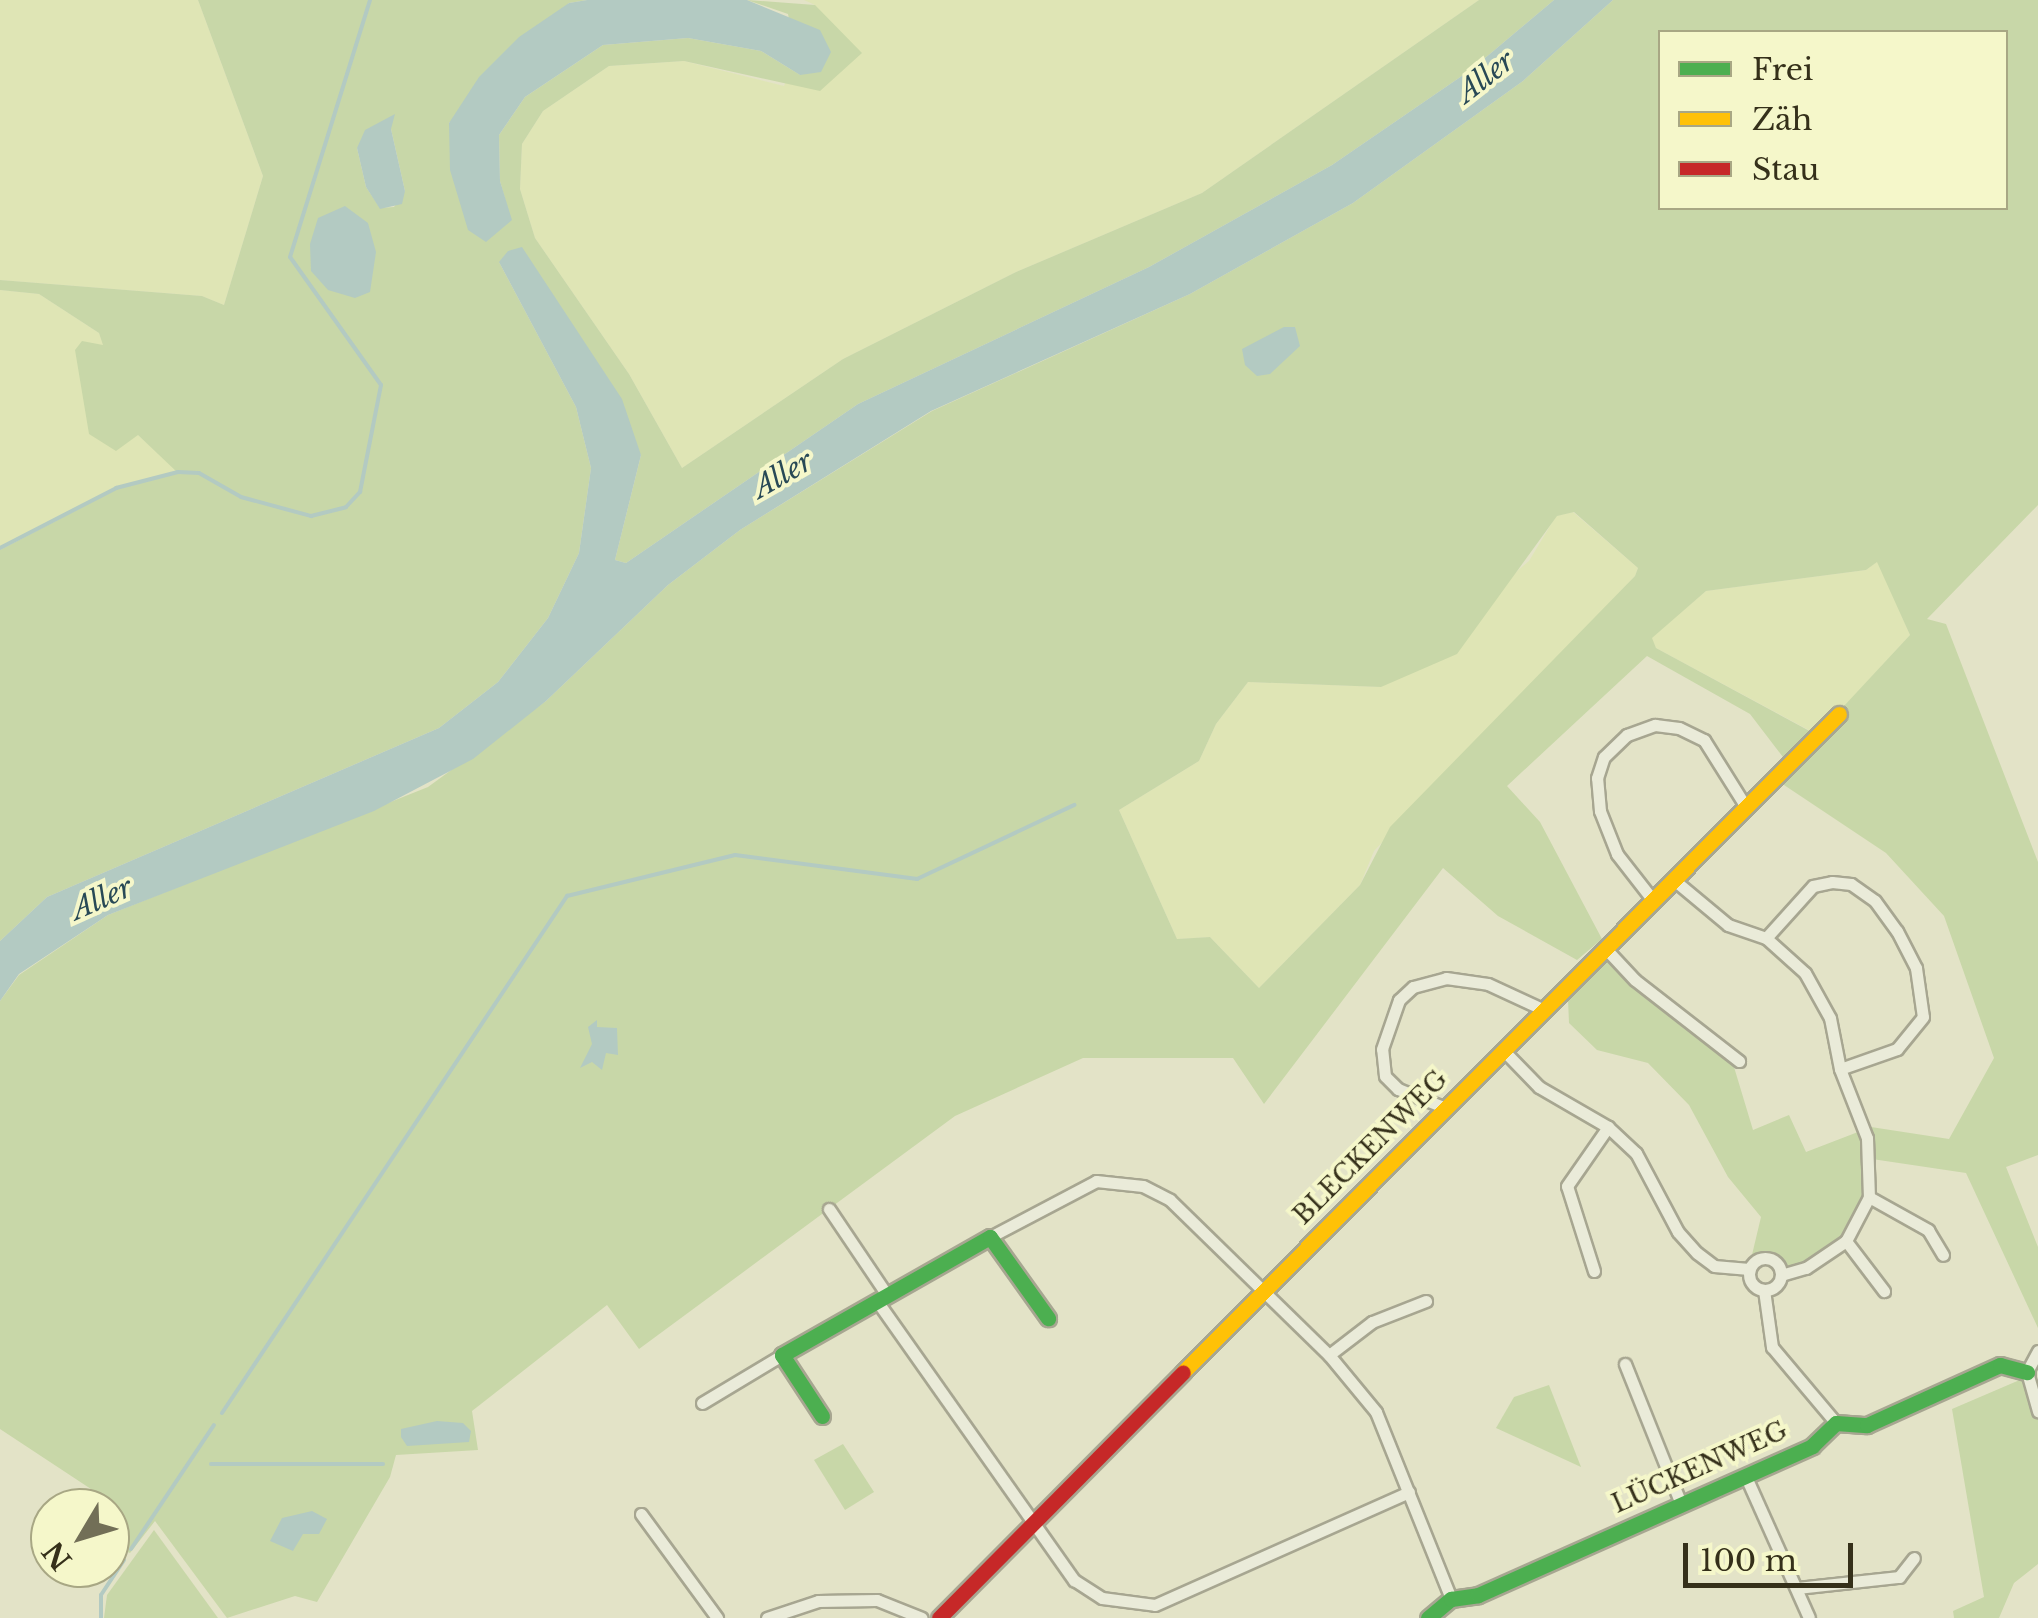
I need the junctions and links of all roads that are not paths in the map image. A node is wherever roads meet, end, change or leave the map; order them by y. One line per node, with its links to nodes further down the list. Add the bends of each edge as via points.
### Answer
1 (1839, 714): 2 (street, BLECKENWEG)
2 (1746, 807): 3 (street, BLECKENWEG); 4 (street, via 1704,740 1679,728 1655,725 1627,736 1604,757 1597,778 1600,811 1617,854)
3 (1674, 880): 4 (street, BLECKENWEG); 5 (street, via 1728,925)
4 (1652, 899): 6 (street, BLECKENWEG)
5 (1766, 938): 10 (street, via 1805,973 1830,1018); 10 (street, via 1812,886 1832,882 1851,884 1876,901 1896,931 1916,968 1924,1016 1897,1049)
6 (1606, 949): 7 (street, BLECKENWEG); 9 (street, via 1649,992)
7 (1544, 1010): 8 (street, BLECKENWEG); 11 (street, via 1502,988 1446,978 1413,987 1399,1000 1382,1049 1384,1076 1398,1089)
8 (1504, 1051): 11 (street, BLECKENWEG); 12 (street, via 1538,1086)
9 (1739, 1061)
10 (1840, 1069): 13 (street, via 1870,1147)
11 (1446, 1108): 22 (street, BLECKENWEG)
12 (1608, 1127): 18 (street, via 1636,1153 1678,1232 1698,1254 1714,1266); 19 (street, via 1568,1186)
13 (1869, 1197): 16 (street); 17 (street, via 1928,1230)
14 (829, 1209): 24 (street)
15 (990, 1236): 22 (street, via 1096,1181 1143,1186 1181,1210); 24 (street); 26 (street)
16 (1846, 1241): 20 (street, via 1806,1268); 23 (street)
17 (1943, 1255)
18 (1749, 1269): 20 (street, via 1770,1259); 21 (street, via 1751,1284)
19 (1594, 1271)
20 (1781, 1275): 21 (street)
21 (1764, 1290): 35 (street, via 1772,1347)
22 (1260, 1291): 29 (street); 40 (street, BLECKENWEG)
23 (1884, 1291)
24 (882, 1298): 28 (street); 40 (street)
25 (1426, 1301): 29 (street, via 1372,1322)
26 (1048, 1318)
27 (2038, 1351): 31 (street)
28 (782, 1355): 32 (street); 34 (street)
29 (1329, 1355): 37 (street, via 1376,1412)
30 (1625, 1364): 38 (street)
31 (2027, 1372): 33 (street); 35 (street, LÜCKENWEG, via 2000,1365 1868,1424)
32 (702, 1403)
33 (2038, 1411)
34 (822, 1416)
35 (1836, 1424): 36 (street, LÜCKENWEG, via 1812,1446)
36 (1746, 1477): 38 (street, LÜCKENWEG); 42 (street)
37 (1409, 1492): 43 (street); 44 (street)
38 (1682, 1504): 43 (street, LÜCKENWEG, via 1478,1595)
39 (642, 1514): 45 (street)
40 (1033, 1524): 44 (street, via 1088,1589 1127,1605); 48 (street, BLECKENWEG)
41 (1914, 1558): 42 (street, via 1898,1577)
42 (1797, 1588): 51 (street)
43 (1451, 1598): 50 (street, LÜCKENWEG)
44 (1156, 1605): 49 (street)
45 (716, 1618)
46 (767, 1618): 47 (street, via 818,1601 877,1600)
47 (922, 1618)
48 (939, 1618)
49 (1168, 1618)
50 (1428, 1618)
51 (1809, 1618)

